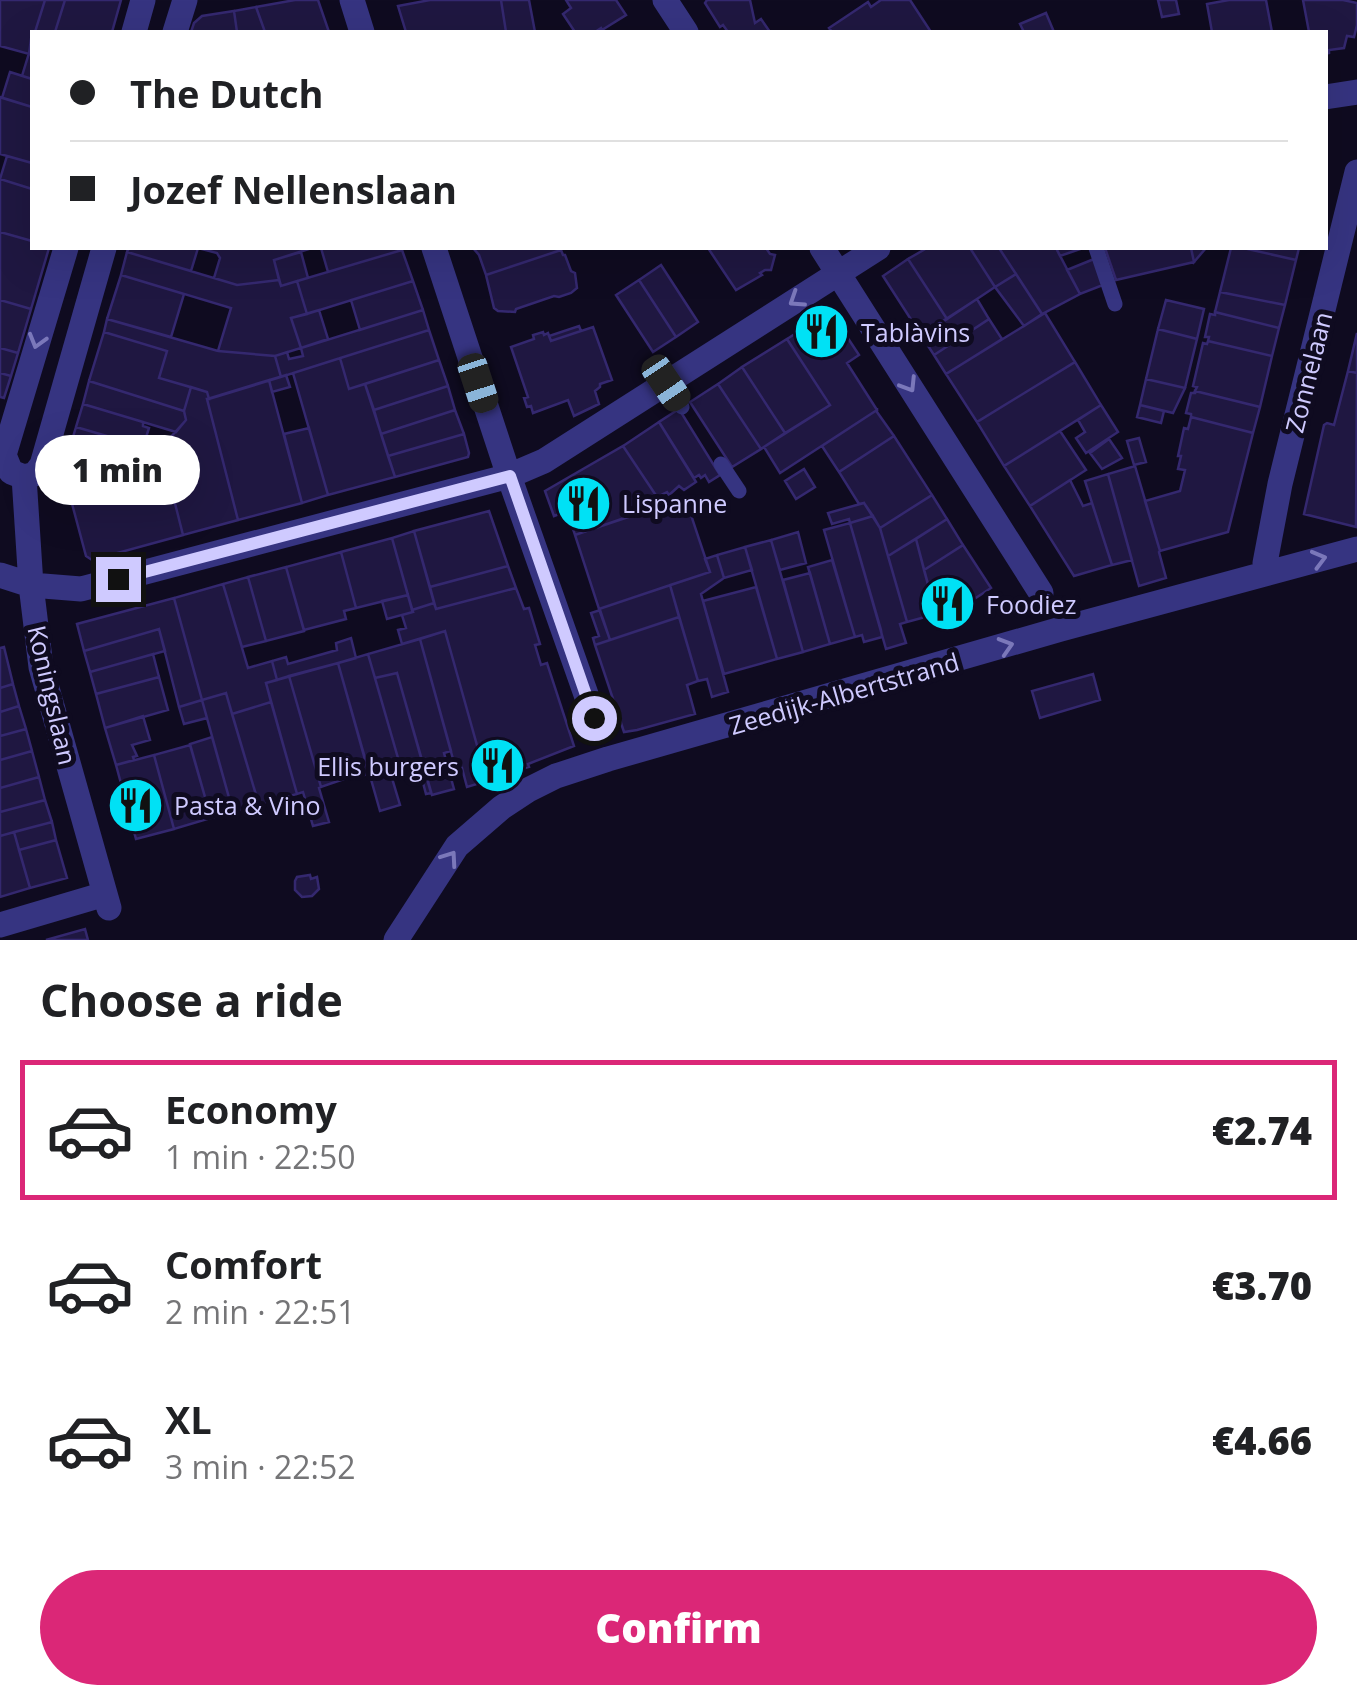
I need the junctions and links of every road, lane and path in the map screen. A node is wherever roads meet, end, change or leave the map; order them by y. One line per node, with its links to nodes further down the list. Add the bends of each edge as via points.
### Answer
1 (143, 0): 5 (street)
2 (185, 0): 6 (street)
3 (352, 0): 7 (street)
4 (665, 0): 8 (street)
5 (135, 30)
6 (176, 30)
7 (361, 30)
8 (685, 30)
9 (1357, 92): 10 (street)
10 (1328, 97)
11 (1357, 172): 27 (street, Zonnelaan, via 1280,484)
12 (65, 250): 23 (street, Koningslaan, one-way to 23, via 4,455 11,472)
13 (103, 250): 23 (street, via 42,465)
14 (435, 250): 24 (street)
15 (823, 250): 18 (street)
16 (875, 250): 18 (street)
17 (1097, 250): 19 (lane)
18 (838, 273): 20 (street, one-way to 20); 30 (street, one-way to 30)
19 (1115, 304)
20 (666, 383): 21 (lane); 24 (street)
21 (682, 407)
22 (721, 464): 25 (lane)
23 (24, 476): 29 (street, Koningslaan)
24 (510, 476): 29 (street, via 82,589); 31 (street)
25 (739, 492)
26 (1357, 549): 27 (street, Zeedijk-Albertstrand, one-way to 26)
27 (1266, 573): 33 (street, Zeedijk-Albertstrand, one-way to 27, via 457,846 501,808 556,776)
28 (0, 575): 29 (street)
29 (31, 585): 32 (street, Koningslaan, via 41,667 107,901)
30 (1041, 593)
31 (594, 718)
32 (0, 925)
33 (396, 940)

